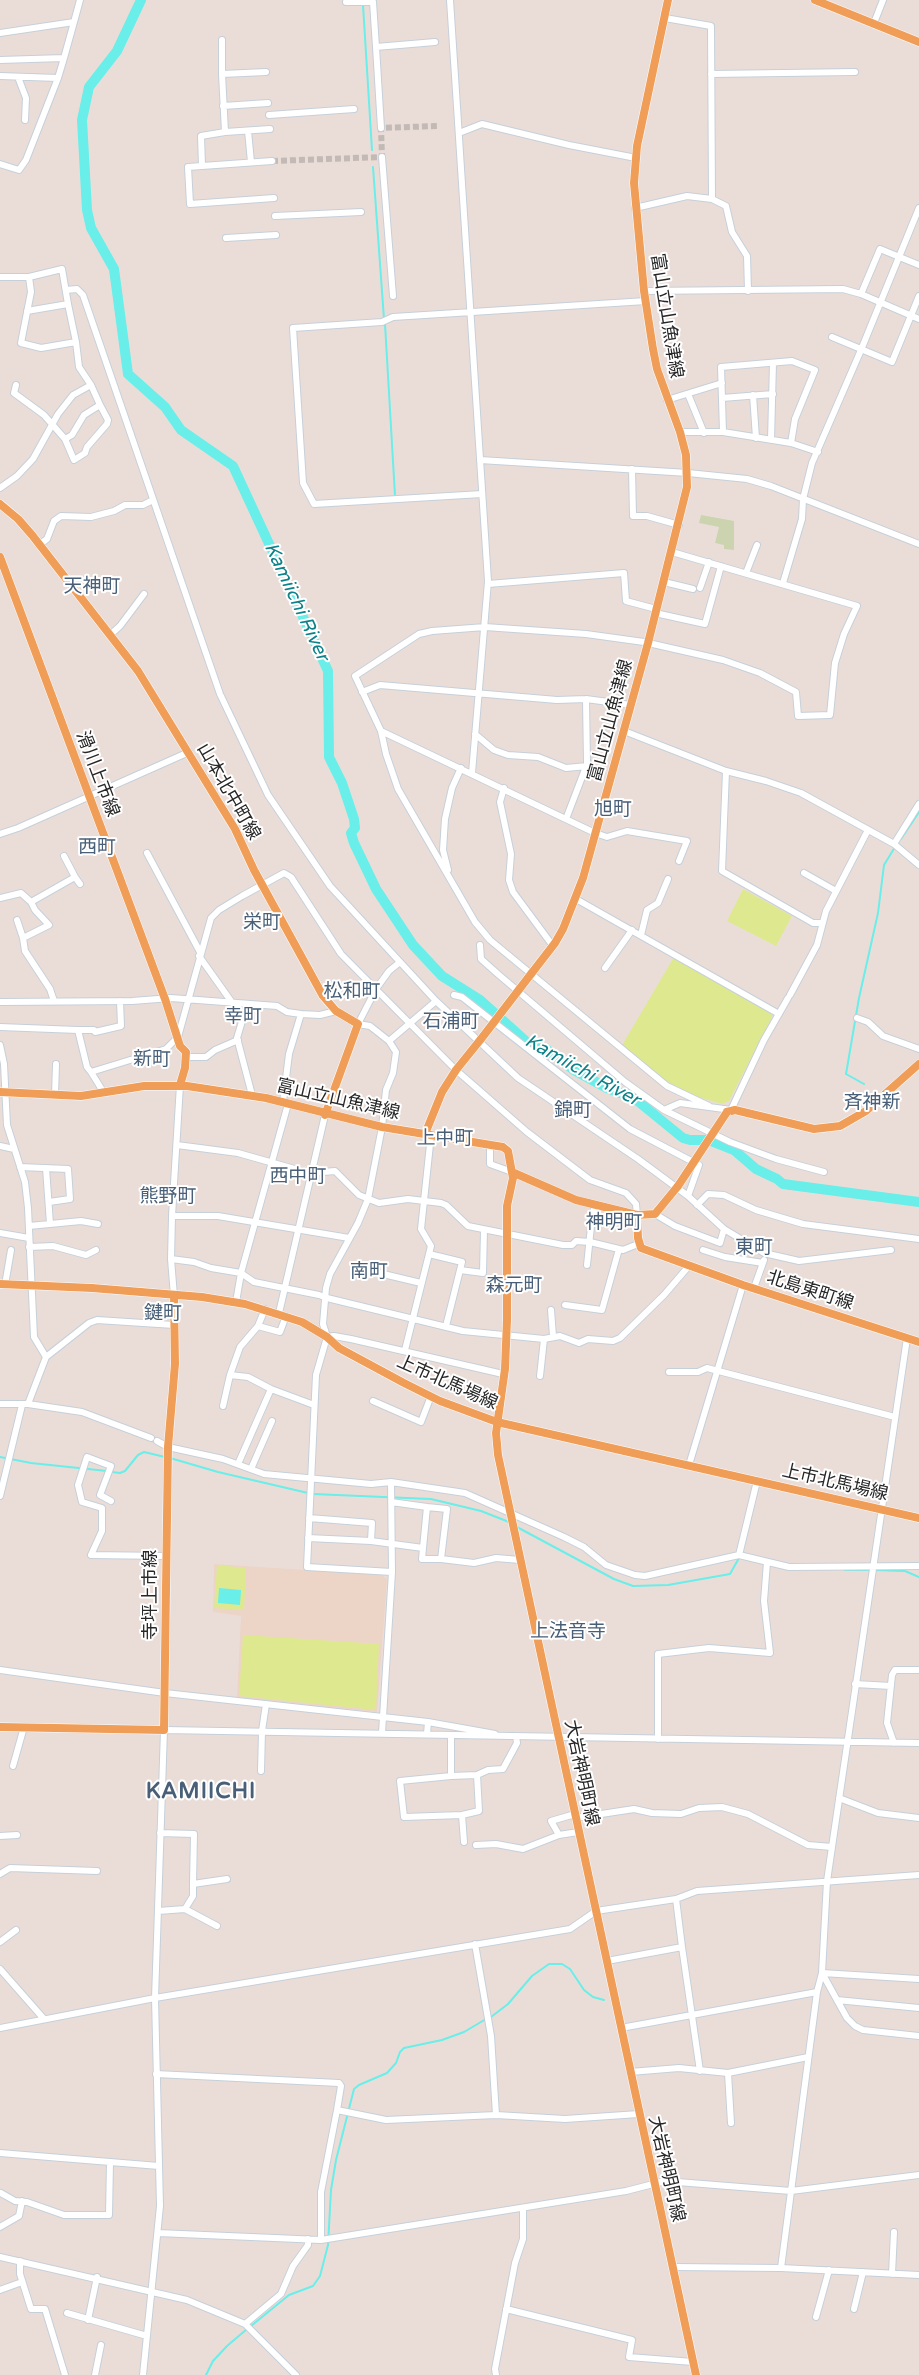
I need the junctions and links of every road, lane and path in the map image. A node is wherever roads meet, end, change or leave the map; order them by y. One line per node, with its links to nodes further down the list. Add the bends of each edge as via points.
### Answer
1 (80, 0): 9 (street)
2 (450, 0): 34 (street)
3 (668, 0): 8 (main road, 富山立山魚津線)
4 (815, 0): 10 (main road)
5 (883, 0): 10 (street)
6 (372, 1): 7 (street); 15 (street)
7 (346, 2)
8 (665, 18): 21 (street, via 711,26); 36 (main road, 富山立山魚津線)
9 (74, 22): 11 (street); 16 (street)
10 (874, 23): 14 (main road)
11 (0, 33)
12 (222, 40): 20 (street)
13 (435, 42): 15 (street)
14 (919, 42)
15 (376, 47): 30 (street)
16 (64, 58): 17 (street); 24 (street)
17 (0, 60)
18 (266, 72): 20 (street)
19 (855, 72): 21 (street)
20 (222, 74): 26 (street)
21 (711, 74): 42 (street)
22 (0, 76): 23 (street)
23 (18, 77): 24 (street); 29 (street, via 26,98)
24 (58, 78): 39 (street, via 20,170)
25 (268, 103): 26 (street)
26 (224, 106): 33 (street)
27 (354, 108): 28 (street)
28 (269, 115)
29 (25, 120)
30 (381, 128)
31 (270, 129): 32 (street)
32 (248, 131): 33 (street); 38 (street)
33 (225, 132): 40 (street, via 201,136)
34 (459, 134): 36 (street, via 482,124); 64 (street)
35 (382, 157): 58 (street)
36 (636, 158): 43 (main road, 富山立山魚津線)
37 (272, 161): 38 (street)
38 (251, 162): 40 (street)
39 (0, 164)
40 (202, 166): 41 (street, via 188,166 190,204)
41 (274, 198)
42 (712, 199): 43 (street, via 687,196); 56 (street, via 726,206 732,232 747,256)
43 (635, 208): 55 (main road, 富山立山魚津線)
44 (919, 208): 47 (street)
45 (361, 212): 46 (street)
46 (275, 216)
47 (916, 224): 50 (street)
48 (276, 235): 49 (street)
49 (226, 238)
50 (898, 256): 51 (street); 57 (street, via 880,249); 61 (street)
51 (919, 265)
52 (0, 277): 53 (street)
53 (29, 277): 54 (street, via 62,269); 63 (street, via 31,292)
54 (66, 290): 62 (street); 95 (street, via 77,289 83,295)
55 (644, 291): 56 (street); 60 (main road, 富山立山魚津線)
56 (748, 291): 57 (street, via 843,290)
57 (861, 294): 61 (street)
58 (393, 296)
59 (919, 296): 65 (street)
60 (646, 301): 64 (street); 78 (main road, 富山立山魚津線, via 657,369)
61 (879, 303): 65 (street); 69 (street)
62 (68, 304): 63 (street); 68 (street)
63 (27, 311): 68 (street, via 21,343 40,348)
64 (471, 313): 89 (street); 93 (street, via 393,317 382,322 293,328 295,380 303,483 314,504)
65 (911, 316): 66 (street); 69 (street, via 892,362)
66 (919, 319)
67 (832, 338): 69 (street)
68 (76, 342): 73 (street, via 79,367)
69 (861, 350): 88 (street)
70 (773, 363): 71 (street, via 721,367); 75 (street); 87 (street, via 792,361 815,370 795,419)
71 (722, 384): 74 (street); 77 (street)
72 (16, 385): 80 (street, via 14,394)
73 (91, 385): 79 (street); 80 (street, via 73,395)
74 (688, 394): 78 (street); 83 (street)
75 (773, 394): 76 (street); 86 (street)
76 (753, 395): 77 (street); 84 (street)
77 (722, 398): 82 (street)
78 (667, 400): 81 (main road, 富山立山魚津線)
79 (100, 406): 85 (street, via 84,415 72,435); 85 (street, via 107,424 85,453 74,460)
80 (52, 424): 85 (street); 92 (street, via 32,459 17,476)
81 (680, 432): 83 (street); 91 (main road, 富山立山魚津線)
82 (723, 432): 83 (street); 84 (street)
83 (704, 433)
84 (756, 438): 86 (street)
85 (65, 439)
86 (771, 440): 87 (street)
87 (791, 443): 88 (street)
88 (818, 452): 94 (street)
89 (480, 460): 90 (street); 93 (street)
90 (632, 469): 91 (street); 97 (street, via 633,516 647,516)
91 (688, 473): 94 (street, via 746,479); 97 (main road, 富山立山魚津線)
92 (0, 488)
93 (482, 494): 107 (street)
94 (803, 499): 99 (street); 108 (street, via 802,520)
95 (153, 500): 100 (street, via 143,505 125,505 91,517 60,516); 156 (street, via 220,694 268,796 341,901)
96 (0, 504): 100 (main road, 山本北中町線)
97 (679, 525): 101 (main road, 富山立山魚津線)
98 (756, 544): 105 (street)
99 (919, 544)
100 (40, 545): 112 (main road, 山本北中町線)
101 (672, 552): 103 (street); 106 (main road, 富山立山魚津線)
102 (0, 557): 127 (main road, 滑川上市線)
103 (709, 562): 104 (street); 106 (street, via 697,588)
104 (721, 566): 105 (street); 110 (street, via 705,624)
105 (746, 573): 108 (street)
106 (664, 582): 110 (main road, 富山立山魚津線)
107 (488, 584): 110 (street, via 624,573 626,601); 111 (street)
108 (783, 584): 113 (street, via 856,606 835,663 830,715 798,716 796,692 760,673 723,660)
109 (144, 594): 112 (street)
110 (656, 611): 113 (main road, 富山立山魚津線)
111 (485, 627): 113 (street, via 586,634); 114 (street, via 448,628 419,634 355,676); 115 (street)
112 (110, 635): 121 (main road, 山本北中町線, via 138,671)
113 (648, 643): 117 (main road, 富山立山魚津線)
114 (362, 692): 115 (street, via 380,685); 118 (street)
115 (479, 693): 116 (street, via 557,700); 120 (street)
116 (586, 699): 117 (street); 122 (street)
117 (630, 705): 119 (main road, 富山立山魚津線)
118 (381, 731): 123 (street); 140 (street, via 398,788)
119 (624, 731): 124 (street); 131 (main road, 富山立山魚津線)
120 (475, 734): 122 (street, via 494,750 508,755 538,757 566,768); 125 (street)
121 (189, 752): 127 (street); 143 (main road, 山本北中町線)
122 (586, 766): 129 (street)
123 (461, 768): 125 (street); 140 (street, via 452,788 445,820 443,850)
124 (726, 771): 130 (street, via 801,793); 149 (street, via 722,871 813,923)
125 (472, 773): 126 (street)
126 (504, 788): 129 (street); 154 (street, via 500,802 512,854 509,880 512,892)
127 (89, 796): 132 (street); 161 (main road, 滑川上市線)
128 (919, 804): 133 (street)
129 (566, 819): 131 (street)
130 (868, 830): 133 (street); 144 (street)
131 (595, 833): 136 (street, via 607,837 627,830 687,841); 146 (main road, 富山立山魚津線)
132 (0, 834)
133 (894, 844): 137 (street)
134 (147, 853): 155 (street)
135 (64, 856): 139 (street)
136 (678, 861)
137 (919, 865)
138 (804, 873): 144 (street)
139 (75, 877): 142 (street); 147 (street)
140 (449, 877): 158 (street, via 475,922 490,940)
141 (668, 880): 151 (street, via 658,903 647,910)
142 (80, 884)
143 (262, 884): 155 (street, via 211,918); 159 (street, via 284,873 291,878 341,954); 168 (main road, 山本北中町線, via 323,996)
144 (836, 891): 149 (street)
145 (0, 898): 147 (street, via 21,893)
146 (576, 899): 150 (street); 154 (main road, 富山立山魚津線)
147 (31, 902): 152 (street, via 49,925)
148 (17, 920): 152 (street)
149 (822, 923): 170 (street, via 817,946)
150 (632, 930): 151 (street); 157 (street)
151 (641, 935): 170 (street)
152 (22, 938): 164 (street, via 25,951 50,989)
153 (480, 945): 194 (street, via 481,959 493,970)
154 (554, 946): 158 (main road, 富山立山魚津線)
155 (200, 954): 162 (street); 167 (street)
156 (400, 962): 159 (street); 163 (street)
157 (605, 968)
158 (532, 974): 179 (main road, 富山立山魚津線, bridge); 193 (street, via 667,1086)
159 (376, 989): 172 (street); 173 (street)
160 (454, 994): 210 (street, via 630,1129 699,1165)
161 (165, 999): 162 (street); 165 (street); 176 (main road, 滑川上市線)
162 (188, 999): 167 (street); 176 (street)
163 (436, 1000): 173 (street); 179 (street)
164 (54, 1001): 165 (street); 166 (street)
165 (120, 1001): 175 (street, via 121,1026 96,1032)
166 (0, 1002)
167 (234, 1004): 169 (street, via 278,1006 287,1012); 177 (street, via 243,1018)
168 (336, 1011): 169 (street, via 320,1015); 172 (main road, 山本北中町線)
169 (302, 1014): 192 (street, via 289,1054)
170 (779, 1014): 195 (street)
171 (857, 1018): 181 (street, via 868,1022 883,1036)
172 (358, 1024): 178 (street, via 370,1026); 196 (main road)
173 (410, 1024): 178 (street); 185 (street)
174 (0, 1027): 175 (street)
175 (78, 1030): 186 (street)
176 (178, 1037): 182 (main road, 滑川上市線); 186 (street, via 166,1049)
177 (238, 1040): 182 (street, via 215,1050 206,1058); 191 (street)
178 (389, 1041): 197 (street, via 396,1052 386,1090)
179 (480, 1041): 185 (main road, 富山立山魚津線); 209 (street, via 518,1078)
180 (0, 1045): 188 (street)
181 (919, 1050)
182 (187, 1057): 187 (main road)
183 (56, 1064): 190 (street)
184 (919, 1064): 195 (main road, via 866,1111 840,1126 814,1129)
185 (456, 1070): 198 (main road, 富山立山魚津線, via 442,1092); 217 (street, via 527,1132 590,1180 626,1193 636,1204)
186 (91, 1072): 189 (street)
187 (180, 1085): 189 (main road, 富山立山魚津線, via 144,1086); 191 (main road, 富山立山魚津線); 199 (street)
188 (3, 1092): 190 (main road, 富山立山魚津線); 202 (street)
189 (104, 1093): 190 (main road, 富山立山魚津線)
190 (55, 1095)
191 (252, 1096): 192 (main road, 富山立山魚津線)
192 (285, 1103): 196 (main road, 富山立山魚津線); 203 (street)
193 (709, 1106): 194 (street, via 680,1103); 195 (street)
194 (664, 1110): 207 (street, via 730,1142)
195 (729, 1111): 209 (main road, bridge)
196 (325, 1114): 197 (main road, 富山立山魚津線); 208 (street)
197 (382, 1127): 198 (main road, 富山立山魚津線); 211 (street)
198 (428, 1134): 200 (main road); 212 (street)
199 (176, 1144): 203 (street, via 238,1153); 218 (street)
200 (490, 1145): 206 (main road, via 508,1151); 206 (street, via 490,1164)
201 (0, 1146): 202 (street)
202 (14, 1149): 204 (street)
203 (272, 1162): 208 (street); 219 (street)
204 (20, 1167): 205 (street); 222 (street, via 25,1182)
205 (46, 1168): 213 (street); 213 (street, via 68,1169 70,1199)
206 (512, 1172): 214 (main road, via 554,1192); 227 (main road, 大岩神明町線)
207 (824, 1172)
208 (311, 1173): 211 (street, via 335,1171 359,1195); 223 (street)
209 (677, 1188): 210 (street); 216 (main road)
210 (688, 1196): 215 (street)
211 (368, 1199): 212 (street, via 386,1204 408,1199); 229 (street)
212 (425, 1200): 225 (street, via 446,1205 463,1224); 239 (street, via 421,1229 431,1246)
213 (49, 1202): 220 (street)
214 (595, 1205): 217 (main road); 231 (street)
215 (697, 1205): 224 (street); 230 (street, via 708,1194 724,1195 756,1210 803,1224)
216 (655, 1214): 217 (main road); 224 (street, via 675,1226 720,1243)
217 (637, 1215): 232 (main road)
218 (172, 1216): 219 (street, via 218,1216); 241 (street)
219 (255, 1223): 223 (street); 247 (street)
220 (50, 1224): 221 (street, via 81,1221); 222 (street)
221 (98, 1224)
222 (29, 1226): 228 (street)
223 (297, 1229): 229 (street); 252 (street)
224 (724, 1229): 240 (street)
225 (484, 1230): 227 (street); 246 (street, via 483,1274)
226 (0, 1233): 228 (street)
227 (507, 1234): 231 (street, via 563,1245 572,1245 576,1241); 265 (main road, 大岩神明町線)
228 (29, 1238): 233 (street)
229 (349, 1238): 255 (street, via 330,1274)
230 (919, 1239)
231 (590, 1242): 234 (street); 243 (street)
232 (638, 1244): 234 (street); 244 (main road, 北島東町線)
233 (29, 1247): 236 (street, via 53,1246 86,1255); 250 (street)
234 (619, 1249): 257 (street, via 602,1310)
235 (11, 1250): 249 (street)
236 (96, 1250)
237 (703, 1250): 242 (street, via 725,1257)
238 (891, 1250): 240 (street, via 799,1261)
239 (429, 1254): 246 (street, via 462,1262); 248 (street)
240 (764, 1254): 242 (street)
241 (171, 1259): 247 (street); 254 (street)
242 (763, 1262): 253 (street)
243 (587, 1265)
244 (688, 1266): 251 (main road, 北島東町線); 266 (street, via 620,1338 613,1341 588,1339 579,1343)
245 (358, 1268): 248 (street)
246 (460, 1270): 264 (street)
247 (241, 1273): 252 (street, via 254,1282); 256 (street)
248 (421, 1283): 261 (street)
249 (3, 1284): 250 (main road, 上市北馬場線)
250 (32, 1286): 254 (main road, 上市北馬場線); 272 (street, via 34,1337)
251 (744, 1286): 253 (main road, 北島東町線); 273 (street)
252 (286, 1287): 255 (street); 260 (street)
253 (754, 1288): 268 (main road, 北島東町線)
254 (174, 1296): 256 (main road, 上市北馬場線); 262 (main road, 寺坪上市線)
255 (327, 1298): 261 (street); 267 (street, via 323,1324)
256 (236, 1302): 258 (main road, 上市北馬場線)
257 (565, 1305)
258 (265, 1309): 260 (main road, 上市北馬場線); 263 (street)
259 (552, 1310): 266 (street)
260 (282, 1314): 263 (street, via 280,1332); 267 (main road, 上市北馬場線)
261 (412, 1317): 264 (street); 271 (street)
262 (174, 1325): 272 (street, via 97,1320 78,1330); 288 (main road, 寺坪上市線, via 175,1364)
263 (258, 1326): 276 (street, via 240,1347)
264 (446, 1326): 265 (street)
265 (506, 1335): 269 (street); 275 (main road, 大岩神明町線)
266 (553, 1336): 269 (street)
267 (327, 1337): 271 (street); 279 (main road, 上市北馬場線, via 339,1348); 283 (street, via 316,1375)
268 (907, 1338): 270 (main road, 北島東町線); 285 (street)
269 (544, 1339): 277 (street)
270 (919, 1342)
271 (405, 1350): 275 (street)
272 (46, 1357): 282 (street)
273 (717, 1370): 274 (street); 285 (street); 290 (street)
274 (669, 1372)
275 (502, 1374): 287 (main road, 大岩神明町線)
276 (230, 1375): 278 (street, via 248,1377); 284 (street)
277 (540, 1376)
278 (271, 1389): 283 (street); 289 (street)
279 (431, 1396): 280 (street, via 421,1422); 287 (main road, 上市北馬場線)
280 (373, 1401)
281 (0, 1404): 282 (street)
282 (25, 1404): 288 (street, via 82,1412); 295 (street)
283 (314, 1405): 292 (street)
284 (223, 1406)
285 (895, 1416): 299 (street)
286 (272, 1421): 291 (street)
287 (498, 1422): 290 (main road, 上市北馬場線); 300 (main road, 大岩神明町線, via 498,1455)
288 (168, 1447): 289 (street); 308 (main road, 寺坪上市線)
289 (238, 1464): 291 (street)
290 (689, 1465): 293 (main road, 上市北馬場線)
291 (250, 1469): 292 (street, via 264,1474)
292 (311, 1478): 294 (street, via 371,1484); 301 (street)
293 (756, 1481): 299 (main road, 上市北馬場線); 307 (street)
294 (392, 1482): 297 (street); 300 (street, via 465,1493)
295 (0, 1496)
296 (111, 1501): 308 (street, via 100,1495 111,1466 87,1457 78,1485 82,1502 102,1508 102,1531 91,1555)
297 (391, 1502): 298 (street); 305 (street)
298 (427, 1507): 306 (street); 309 (street, via 447,1509)
299 (881, 1509): 302 (main road, 上市北馬場線); 313 (street)
300 (509, 1512): 307 (street, via 584,1547 606,1565 635,1575 644,1576); 310 (main road, 大岩神明町線)
301 (309, 1518): 303 (street); 304 (street, via 372,1523)
302 (919, 1518)
303 (308, 1538): 304 (street); 314 (street, via 307,1567)
304 (371, 1540): 305 (street)
305 (391, 1543): 306 (street); 314 (street)
306 (423, 1548): 309 (street, via 422,1559)
307 (739, 1555): 311 (street)
308 (166, 1556): 319 (main road, 寺坪上市線)
309 (441, 1559): 310 (street, via 474,1564 496,1558)
310 (520, 1560): 332 (main road, 大岩神明町線)
311 (767, 1562): 313 (street, via 788,1568); 333 (street, via 764,1601 770,1653 709,1648 658,1654)
312 (919, 1566): 313 (street)
313 (872, 1568): 317 (street)
314 (392, 1572): 321 (street)
315 (0, 1670): 319 (street)
316 (919, 1670): 318 (street, via 895,1670)
317 (855, 1684): 318 (street); 334 (street)
318 (891, 1686): 335 (street, via 886,1723)
319 (165, 1693): 320 (street); 325 (main road, 寺坪上市線)
320 (266, 1704): 321 (street); 326 (street)
321 (383, 1717): 322 (street); 327 (street)
322 (428, 1722): 328 (street); 330 (street, via 492,1732)
323 (0, 1727): 324 (main road)
324 (24, 1727): 325 (main road); 337 (street)
325 (164, 1730): 326 (street); 346 (street)
326 (262, 1732): 327 (street); 338 (street)
327 (382, 1733): 328 (street)
328 (427, 1734): 329 (street)
329 (451, 1735): 330 (street); 340 (street)
330 (499, 1736): 331 (street)
331 (516, 1736): 332 (street); 339 (street, via 517,1743 504,1769)
332 (557, 1737): 333 (street); 343 (main road, 大岩神明町線)
333 (658, 1739): 334 (street)
334 (846, 1742): 335 (street); 341 (street)
335 (894, 1743): 336 (street)
336 (919, 1743)
337 (14, 1766)
338 (261, 1771)
339 (477, 1775): 340 (street); 342 (street, via 480,1811)
340 (451, 1776): 342 (street, via 400,1781 404,1817)
341 (839, 1798): 344 (street, via 878,1812); 352 (street)
342 (462, 1815): 350 (street)
343 (575, 1816): 345 (main road, 大岩神明町線); 348 (street, via 551,1821); 352 (street, via 634,1809 681,1814 722,1806 748,1814 808,1845)
344 (919, 1818)
345 (578, 1832): 348 (street); 362 (main road, 大岩神明町線)
346 (160, 1833): 358 (street, via 194,1834); 361 (street)
347 (17, 1835): 349 (street)
348 (558, 1835): 351 (street, via 522,1849 496,1844)
349 (0, 1836)
350 (464, 1842)
351 (476, 1846)
352 (832, 1847): 357 (street)
353 (97, 1871): 354 (street, via 10,1868)
354 (0, 1874)
355 (919, 1875): 357 (street)
356 (227, 1879): 358 (street)
357 (827, 1881): 359 (street, via 730,1887 697,1891); 370 (street)
358 (194, 1884): 360 (street, via 193,1896)
359 (676, 1899): 362 (street); 367 (street)
360 (185, 1908): 361 (street); 363 (street)
361 (158, 1911): 373 (street)
362 (596, 1911): 366 (street, via 570,1929); 368 (main road, 大岩神明町線)
363 (217, 1926)
364 (16, 1930): 365 (street)
365 (0, 1942)
366 (475, 1944): 373 (street); 388 (street, via 491,2036)
367 (682, 1947): 368 (street); 376 (street)
368 (607, 1961): 379 (main road, 大岩神明町線)
369 (0, 1969): 377 (street)
370 (822, 1973): 371 (street); 372 (street); 374 (street)
371 (919, 1980)
372 (817, 1992): 376 (street); 381 (street)
373 (155, 1998): 377 (street); 385 (street)
374 (838, 2000): 375 (street); 380 (street, via 847,2018 863,2030)
375 (919, 2008)
376 (691, 2016): 379 (street); 382 (street)
377 (44, 2019): 378 (street)
378 (0, 2028)
379 (621, 2028): 383 (main road, 大岩神明町線)
380 (919, 2036)
381 (808, 2057): 384 (street); 395 (street)
382 (700, 2071): 383 (street, via 679,2068); 384 (street)
383 (630, 2072): 387 (main road, 大岩神明町線)
384 (728, 2073): 389 (street)
385 (156, 2074): 386 (street, via 339,2082); 392 (street)
386 (337, 2110): 388 (street, via 386,2120); 403 (street, via 321,2192)
387 (639, 2114): 388 (street, via 565,2119); 394 (main road, 大岩神明町線)
388 (496, 2115)
389 (731, 2123)
390 (0, 2153): 391 (street)
391 (110, 2162): 392 (street); 397 (street, via 109,2215 64,2215)
392 (160, 2166): 401 (street)
393 (919, 2174): 395 (street)
394 (654, 2182): 395 (street); 398 (street, via 626,2192); 406 (main road, 大岩神明町線)
395 (791, 2191): 407 (street)
396 (1, 2193): 397 (street)
397 (22, 2202): 399 (street, via 19,2216)
398 (523, 2208): 403 (street); 417 (street, via 523,2239)
399 (0, 2227)
400 (894, 2232): 410 (street)
401 (158, 2233): 402 (street); 415 (street)
402 (308, 2239): 403 (street); 421 (street, via 308,2245 293,2266 281,2294)
403 (321, 2240)
404 (0, 2257): 405 (street)
405 (20, 2261): 412 (street); 413 (street)
406 (673, 2267): 407 (street); 424 (main road, 大岩神明町線)
407 (781, 2268): 408 (street)
408 (829, 2270): 409 (street); 419 (street)
409 (863, 2272): 410 (street); 416 (street)
410 (892, 2274): 411 (street)
411 (919, 2275)
412 (97, 2278): 415 (street); 420 (street)
413 (22, 2282): 414 (street); 425 (street, via 31,2309 44,2309)
414 (0, 2290)
415 (152, 2292): 421 (street, via 187,2300); 422 (street)
416 (854, 2309)
417 (506, 2310): 424 (street, via 632,2340 630,2357); 429 (street)
418 (67, 2314): 420 (street)
419 (816, 2317)
420 (88, 2320): 422 (street)
421 (245, 2324): 428 (street)
422 (147, 2336): 427 (street)
423 (101, 2345): 426 (street)
424 (693, 2362): 430 (main road, 大岩神明町線)
425 (65, 2375)
426 (95, 2375)
427 (143, 2375)
428 (296, 2375)
429 (496, 2375)
430 (696, 2375)

